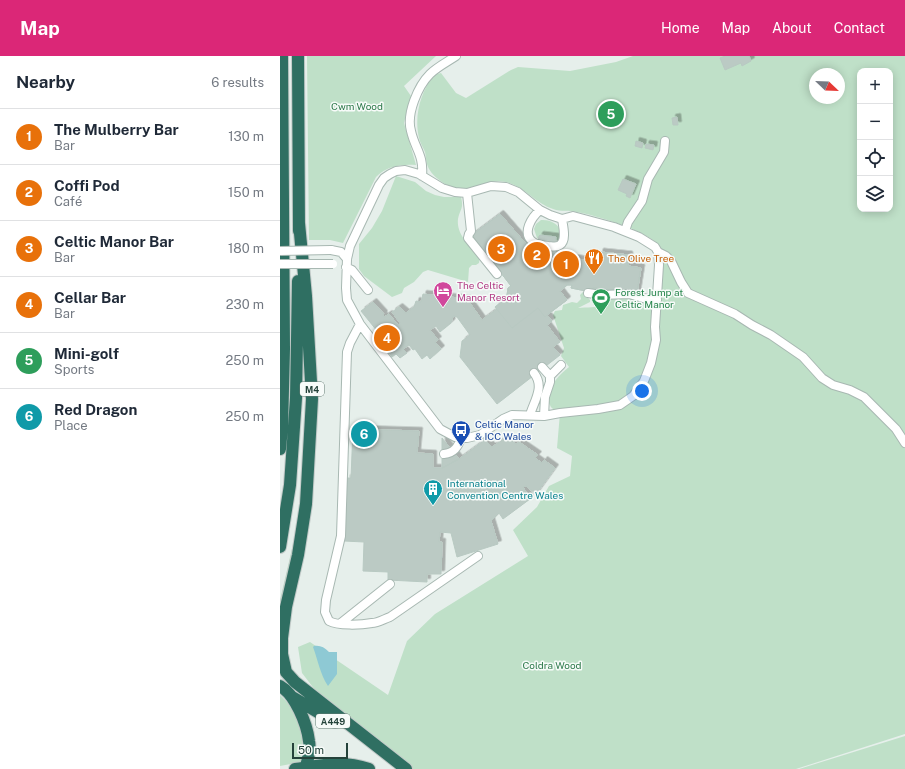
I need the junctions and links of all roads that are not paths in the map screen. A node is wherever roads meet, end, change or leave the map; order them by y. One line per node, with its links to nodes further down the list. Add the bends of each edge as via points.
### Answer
1 (282, 56): 16 (highway)
2 (298, 56): 9 (highway, M4)
3 (456, 56): 5 (lane, via 426,78 412,106 410,129 422,160)
4 (665, 141): 10 (lane, via 664,152 648,179 642,201)
5 (422, 176): 6 (lane, via 448,190); 14 (lane, via 410,170 400,170 384,178 350,246)
6 (468, 193): 7 (lane, via 491,186 506,187 518,192); 15 (lane, via 471,231 468,238)
7 (540, 210): 8 (lane); 8 (lane, via 528,229 528,237 533,242 559,246 564,236)
8 (562, 219): 10 (lane, via 573,216)
9 (299, 223): 33 (highway, M4, via 296,398 290,485); 36 (highway, M4, via 312,399 306,504)
10 (625, 231): 12 (lane, via 655,247)
11 (280, 251): 14 (lane, bridge, via 341,252)
12 (658, 252): 19 (lane); 30 (lane, via 671,261 688,292 735,314 771,335 803,357 822,378 864,397 896,429)
13 (280, 264): 14 (lane, bridge, via 340,263)
14 (347, 266): 22 (lane, via 347,300)
15 (496, 274)
16 (284, 277): 21 (highway); 31 (highway)
17 (588, 293): 18 (lane)
18 (601, 293): 19 (lane, via 629,294); 20 (lane)
19 (657, 300): 28 (lane, via 654,327 656,340 651,364 644,381 633,396 620,405)
20 (600, 304)
21 (280, 316)
22 (360, 324): 29 (lane, via 440,429); 37 (lane, via 347,352 341,536 325,612 328,621)
23 (561, 365): 26 (lane)
24 (542, 367): 26 (lane)
25 (534, 373): 27 (lane, via 539,379 540,386)
26 (550, 376): 28 (lane)
27 (530, 416): 28 (lane); 29 (lane, via 512,415 480,435)
28 (544, 416)
29 (461, 438): 32 (lane, via 454,450)
30 (905, 443)
31 (280, 449)
32 (444, 454)
33 (280, 547)
34 (478, 556): 37 (lane, via 390,617 373,623)
35 (390, 584): 37 (lane)
36 (286, 608): 38 (highway, M4); 41 (highway, M4, via 282,638 286,672)
37 (341, 624)
38 (280, 625)
39 (281, 684): 40 (highway)
40 (292, 697): 41 (highway, A449); 42 (highway, via 303,719 310,742 309,755)
41 (374, 745): 44 (highway, A449)
42 (302, 768): 43 (highway, via 348,763)
43 (369, 769)
44 (406, 769)

